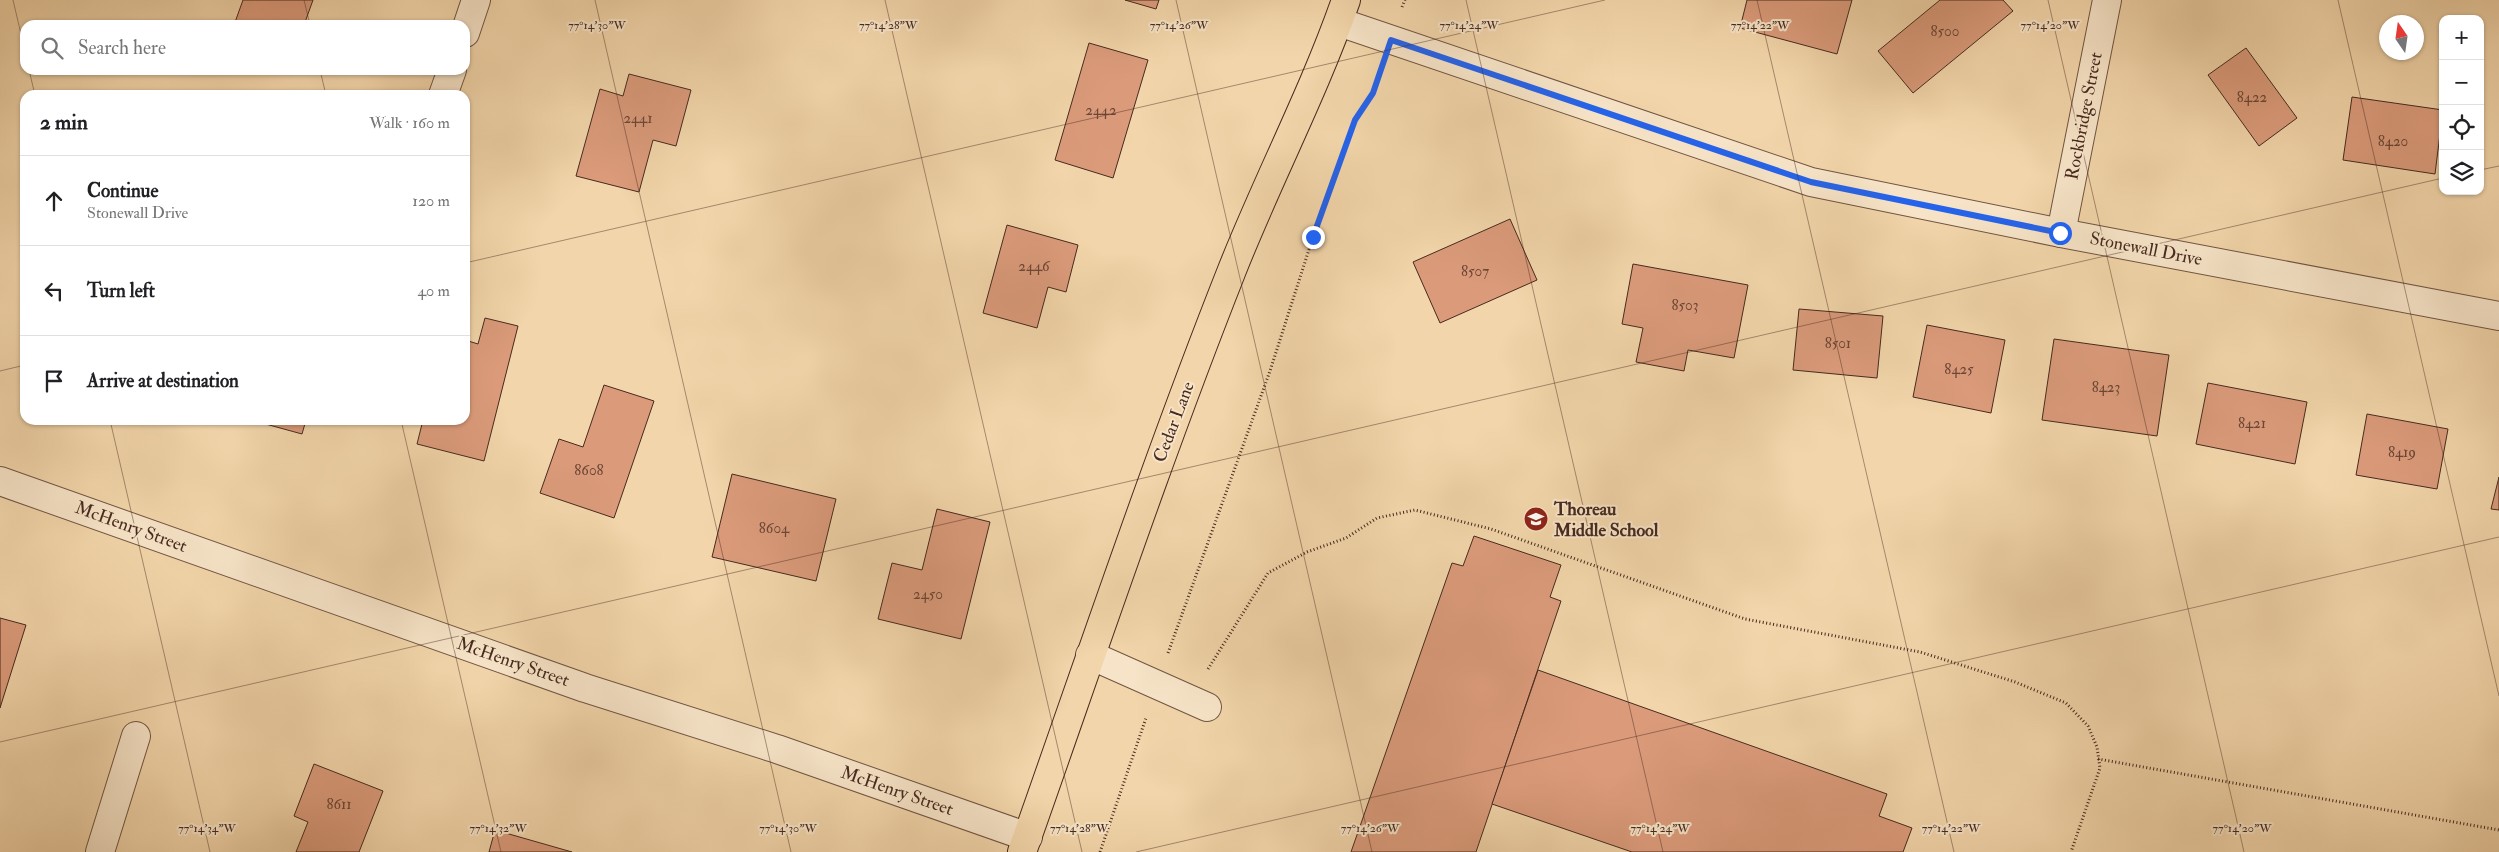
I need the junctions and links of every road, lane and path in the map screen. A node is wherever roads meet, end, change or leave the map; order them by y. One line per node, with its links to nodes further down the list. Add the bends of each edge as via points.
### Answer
1 (476, 0): 5 (street)
2 (1405, 0): 6 (path)
3 (2107, 0): 9 (street, Rockbridge Street)
4 (1343, 11): 6 (street, Stonewall Drive); 12 (main road, Cedar Lane, via 1233,268 1137,520)
5 (469, 20)
6 (1391, 40): 9 (street, Stonewall Drive, via 1811,182); 13 (path, via 1373,93 1355,120 1270,371)
7 (450, 75): 8 (street)
8 (446, 90)
9 (2060, 233): 10 (street, Stonewall Drive)
10 (2499, 316)
11 (0, 481): 18 (street, McHenry Street, via 585,688 777,749)
12 (1090, 656): 13 (street); 18 (main road, Cedar Lane)
13 (1157, 686): 14 (street); 20 (path)
14 (1198, 703): 16 (path, via 1268,574 1307,552 1346,538 1377,518 1415,510 1491,529 1745,619 1920,652 2015,682 2066,703 2088,726 2097,747)
15 (136, 736): 19 (street)
16 (2098, 759): 17 (path); 21 (path, via 2100,768)
17 (2499, 830)
18 (1025, 844)
19 (100, 852)
20 (1100, 852)
21 (2071, 852)

